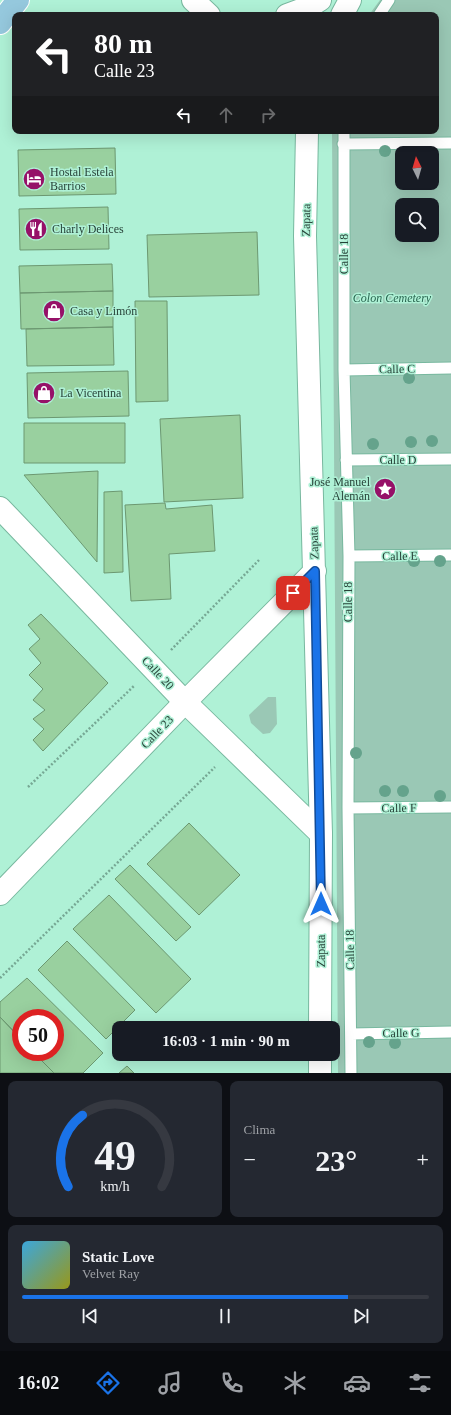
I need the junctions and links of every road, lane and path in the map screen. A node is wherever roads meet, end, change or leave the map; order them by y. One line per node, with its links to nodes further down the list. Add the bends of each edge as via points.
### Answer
1 (18, 0): 10 (main road)
2 (193, 0): 6 (main road)
3 (350, 0): 8 (main road)
4 (388, 1): 9 (lane)
5 (312, 5): 7 (main road)
6 (206, 12)
7 (294, 12)
8 (344, 12)
9 (381, 12)
10 (0, 23)
11 (308, 134): 22 (main road, Zapata, via 305,236)
12 (344, 134): 14 (lane, Calle 18)
13 (451, 143): 14 (lane)
14 (343, 144): 16 (lane, Calle 18)
15 (451, 368): 16 (lane, Calle C)
16 (344, 370): 18 (lane, Calle 18)
17 (451, 459): 18 (lane, Calle D)
18 (346, 460): 21 (lane, Calle 18)
19 (0, 508): 23 (main road, Calle 20)
20 (451, 555): 21 (lane, Calle E)
21 (349, 556): 26 (lane, Calle 18)
22 (315, 571): 23 (main road, Calle 23); 27 (main road, Zapata)
23 (185, 702): 24 (main road, Calle 20); 28 (main road, Calle 23)
24 (233, 749): 27 (main road, Calle 20); 29 (path)
25 (451, 807): 26 (lane, Calle F)
26 (348, 808): 32 (lane, Calle 18)
27 (321, 834): 30 (main road, Zapata)
28 (0, 894)
29 (0, 978)
30 (320, 1021)
31 (451, 1032): 32 (lane, Calle G)
32 (351, 1034): 35 (lane, Calle 18)
33 (320, 1061): 34 (main road)
34 (320, 1073)
35 (351, 1073)

